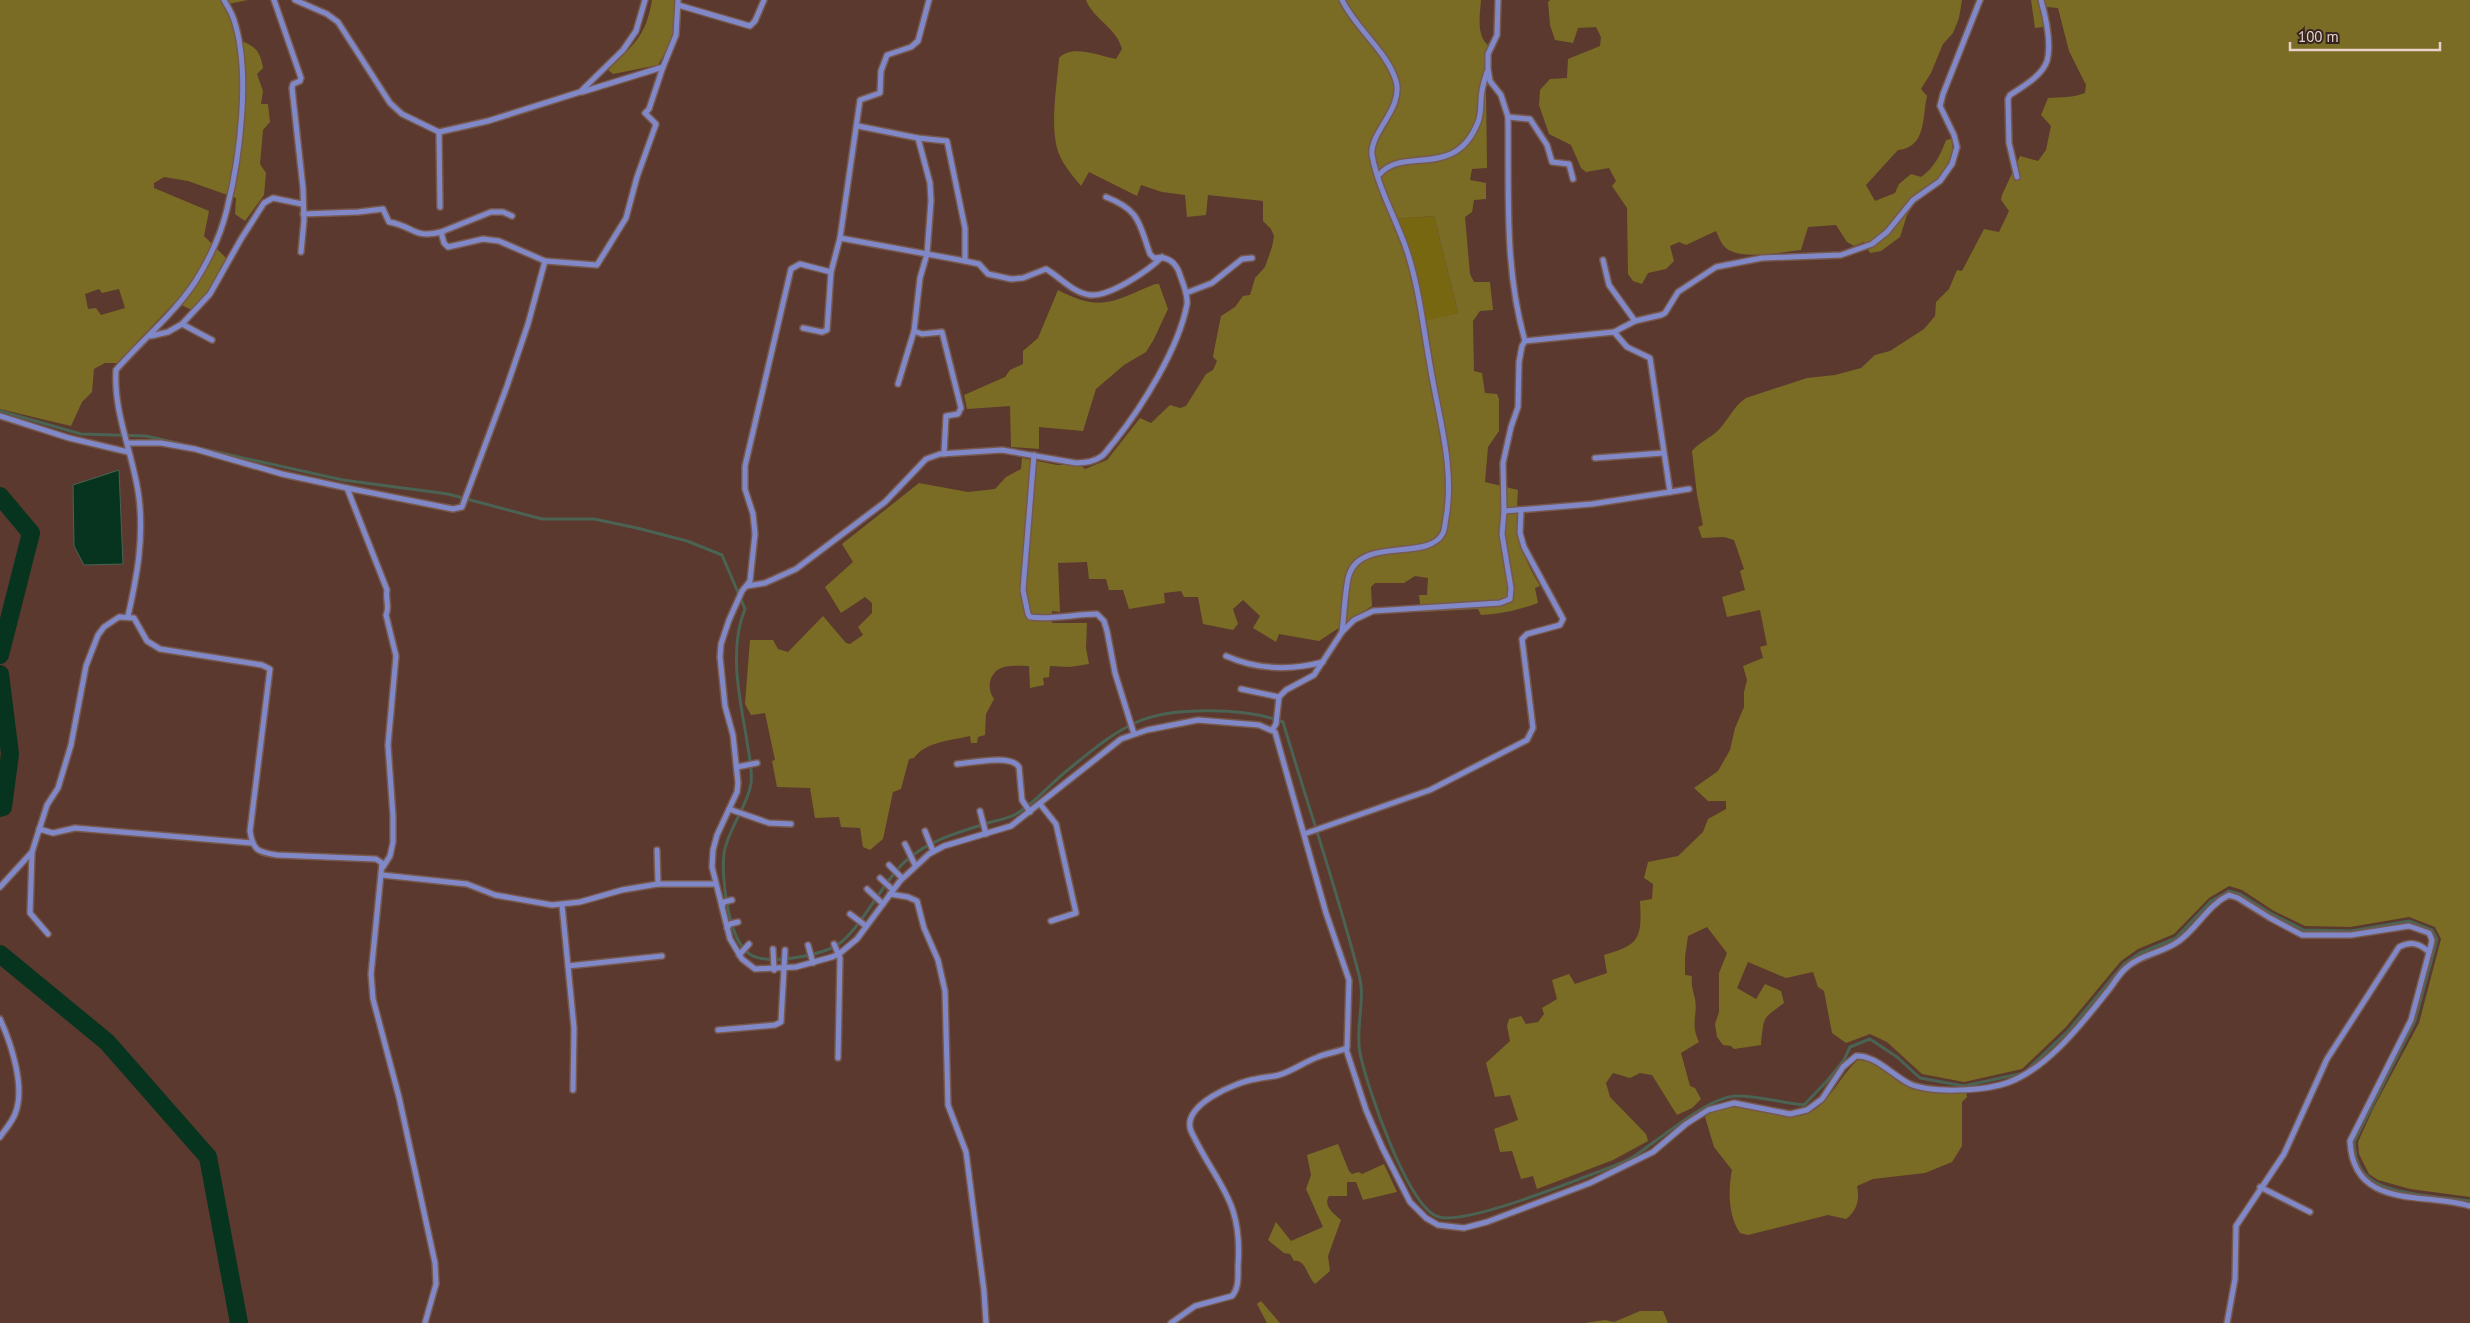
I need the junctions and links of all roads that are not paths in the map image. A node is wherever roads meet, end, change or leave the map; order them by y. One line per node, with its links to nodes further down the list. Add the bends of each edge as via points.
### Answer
1 (224, 0): 43 (street, via 234,18 243,70 238,142 227,210 212,253 194,283)
2 (274, 0): 23 (street, via 300,78 292,88 300,148)
3 (295, 0): 17 (street, via 338,22 390,103 402,114)
4 (645, 0): 14 (street, via 636,31 622,50)
5 (764, 0): 11 (street, via 750,26)
6 (929, 0): 16 (street, via 918,41 887,56 881,72 880,93 860,100)
7 (1342, 0): 19 (street, via 1392,71 1397,84 1392,111 1381,127 1372,153)
8 (1498, 0): 13 (street, via 1497,35 1488,54)
9 (1980, 0): 38 (street, via 1940,106 1954,135 1956,154 1940,181 1913,200 1887,232 1872,244 1841,255 1762,258 1716,267 1678,292 1665,313)
10 (2041, 0): 20 (street, via 2047,30 2046,62 2039,73 2008,99 2009,143)
11 (678, 2): 12 (street, via 676,36)
12 (663, 67): 14 (street); 34 (street, via 649,109 645,112 656,127 618,234 597,265)
13 (1488, 69): 15 (street, via 1490,81 1502,95); 19 (street, via 1479,120 1466,144 1454,153 1425,161 1403,162 1385,168)
14 (580, 92): 17 (street, via 488,121)
15 (1508, 116): 21 (street, via 1530,119 1547,145 1550,160 1569,164); 45 (street, via 1511,281)
16 (858, 126): 18 (street); 28 (street)
17 (440, 132): 24 (street)
18 (918, 138): 30 (street, via 932,201); 35 (street, via 947,141 965,228)
19 (1378, 175): 61 (street, via 1416,281 1448,470 1448,508 1443,532 1434,543 1422,548 1377,552 1360,561 1349,574)
20 (2017, 177)
21 (1573, 179)
22 (1106, 196): 31 (street, via 1131,210 1139,220 1150,254 1154,258)
23 (302, 204): 25 (street); 39 (street, via 273,198 264,203 210,294)
24 (440, 207)
25 (303, 214): 27 (street, via 383,209 389,222 405,226 417,234); 29 (street)
26 (512, 216): 27 (street, via 491,212)
27 (441, 232): 34 (street, via 448,248 483,239 499,241)
28 (840, 238): 30 (street); 36 (street)
29 (301, 252)
30 (927, 254): 35 (street); 41 (street, via 920,278)
31 (1162, 257): 35 (street, via 1108,292 1090,295 1073,288 1046,269 1011,279 988,274 979,264); 37 (street, via 1178,268)
32 (1252, 258): 37 (street, via 1242,259 1212,283)
33 (1602, 260): 38 (street, via 1609,285)
34 (545, 261): 54 (street, via 507,386 462,507 453,509)
35 (965, 261)
36 (831, 272): 40 (street, via 827,330); 59 (street, via 800,264 791,269 745,466 745,489 755,534)
37 (1186, 293): 52 (street, via 1182,323 1163,365 1129,422 1102,456 1076,463)
38 (1634, 321): 42 (street)
39 (182, 324): 43 (street, via 168,332); 44 (street)
40 (803, 328)
41 (914, 331): 46 (street); 51 (street, via 922,334 942,332 961,408 958,414 946,416)
42 (1614, 332): 45 (street); 50 (street, via 1627,347 1650,358)
43 (150, 336): 48 (street, via 116,370 117,395)
44 (212, 340)
45 (1525, 341): 57 (street, via 1519,362 1518,407 1503,463)
46 (898, 384)
47 (0, 416): 49 (street)
48 (128, 443): 49 (street); 54 (street, via 161,443 195,449 282,474)
49 (128, 452): 60 (street, via 139,498 141,544)
50 (1663, 453): 53 (street); 56 (street)
51 (944, 454): 52 (street, via 1002,450); 59 (street, via 926,459 885,502 796,570 765,583)
52 (1034, 455): 67 (street, via 1023,590 1028,614 1030,618 1070,614 1100,616 1107,631 1115,673)
53 (1595, 458)
54 (347, 488): 87 (street, via 387,590 386,616 396,656 388,745 392,842 390,856)
55 (1688, 489): 56 (street)
56 (1670, 492): 58 (street)
57 (1504, 511): 58 (street); 61 (street, via 1502,534 1510,599 1500,603 1373,611 1354,620)
58 (1521, 511): 79 (street, via 1520,533 1524,547 1563,619 1560,625 1527,634 1522,639 1533,728 1531,735 1430,790)
59 (747, 586): 70 (street, via 734,605 720,656 725,706)
60 (128, 616): 76 (street, via 119,617 104,627 92,647 71,745 58,788); 80 (street, via 134,618 147,641 160,649 262,664 270,669 250,831)
61 (1342, 632): 63 (street)
62 (1226, 656): 63 (street, via 1248,665 1268,668)
63 (1323, 662): 65 (street, via 1314,675)
64 (1241, 689): 65 (street)
65 (1279, 697): 66 (street, via 1276,724)
66 (1272, 730): 67 (street, via 1260,725 1198,720); 79 (street)
67 (1134, 734): 71 (street, via 1117,742)
68 (755, 764): 70 (street)
69 (957, 764): 73 (street, via 1014,762 1019,767 1022,800)
70 (740, 767): 72 (street, via 737,792)
71 (1040, 804): 73 (street); 99 (street, via 1056,824 1076,913)
72 (729, 809): 75 (street, via 769,823); 92 (street, via 713,850)
73 (1030, 812): 78 (street, via 1011,826)
74 (980, 813): 78 (street)
75 (791, 824)
76 (39, 829): 80 (street, via 53,832 75,828); 84 (street)
77 (926, 834): 83 (street)
78 (986, 834): 83 (street)
79 (1306, 834): 117 (street, via 1326,913 1351,989)
80 (252, 843): 87 (street, via 262,853 376,859)
81 (906, 847): 85 (street)
82 (657, 850): 91 (street)
83 (933, 851): 85 (street)
84 (32, 852): 93 (street); 101 (street, via 30,913)
85 (915, 865): 89 (street)
86 (890, 866): 89 (street)
87 (383, 867): 88 (street)
88 (382, 875): 97 (street, via 467,884 495,895); 124 (street, via 371,974 373,999 399,1097 435,1263 436,1284)
89 (902, 878): 95 (street)
90 (884, 882): 95 (street)
91 (658, 884): 92 (street); 97 (street)
92 (716, 884): 109 (street, via 727,902)
93 (0, 887)
94 (867, 889): 96 (street)
95 (891, 892): 96 (street); 125 (street, via 916,901 938,960 945,991 948,1104 966,1152)
96 (883, 904): 100 (street)
97 (562, 905): 112 (street)
98 (850, 914): 100 (street)
99 (1051, 921)
100 (866, 926): 108 (street, via 857,939)
101 (48, 934)
102 (834, 944): 108 (street)
103 (746, 946): 109 (street)
104 (809, 947): 111 (street)
105 (773, 950): 114 (street)
106 (785, 951): 113 (street)
107 (2429, 952): 117 (street, via 2432,940 2429,933 2420,929 2409,926 2351,935 2302,935 2229,895 2214,904 2178,942 2127,967 2066,1039 2028,1074 2000,1085 1966,1089 1924,1087 1911,1084 1877,1063 1856,1056 1843,1068 1822,1099 1807,1110 1790,1114 1734,1103 1708,1110 1652,1152 1590,1183 1464,1228 1438,1225 1410,1202 1366,1110); 121 (street, via 2416,943 2399,947 2327,1059 2293,1137); 122 (street, via 2411,1020 2350,1141 2350,1156 2363,1180 2374,1188 2408,1197)
108 (839, 954): 111 (street); 118 (street)
109 (739, 955): 114 (street, via 756,969)
110 (662, 956): 112 (street)
111 (813, 963): 113 (street)
112 (568, 966): 119 (street, via 574,1028)
113 (784, 968): 114 (street); 116 (street, via 779,1024)
114 (774, 970)
115 (0, 1019): 120 (street, via 18,1078 15,1115)
116 (718, 1030)
117 (1346, 1049): 126 (street, via 1317,1057 1280,1075 1225,1089 1190,1117 1191,1131 1223,1186 1237,1221 1240,1244 1237,1288 1232,1296 1195,1306)
118 (838, 1058)
119 (573, 1090)
120 (0, 1137)
121 (2260, 1188): 123 (street); 127 (street, via 2236,1226 2235,1279)
122 (2470, 1206)
123 (2310, 1212)
124 (425, 1323)
125 (986, 1323)
126 (1171, 1323)
127 (2227, 1323)

